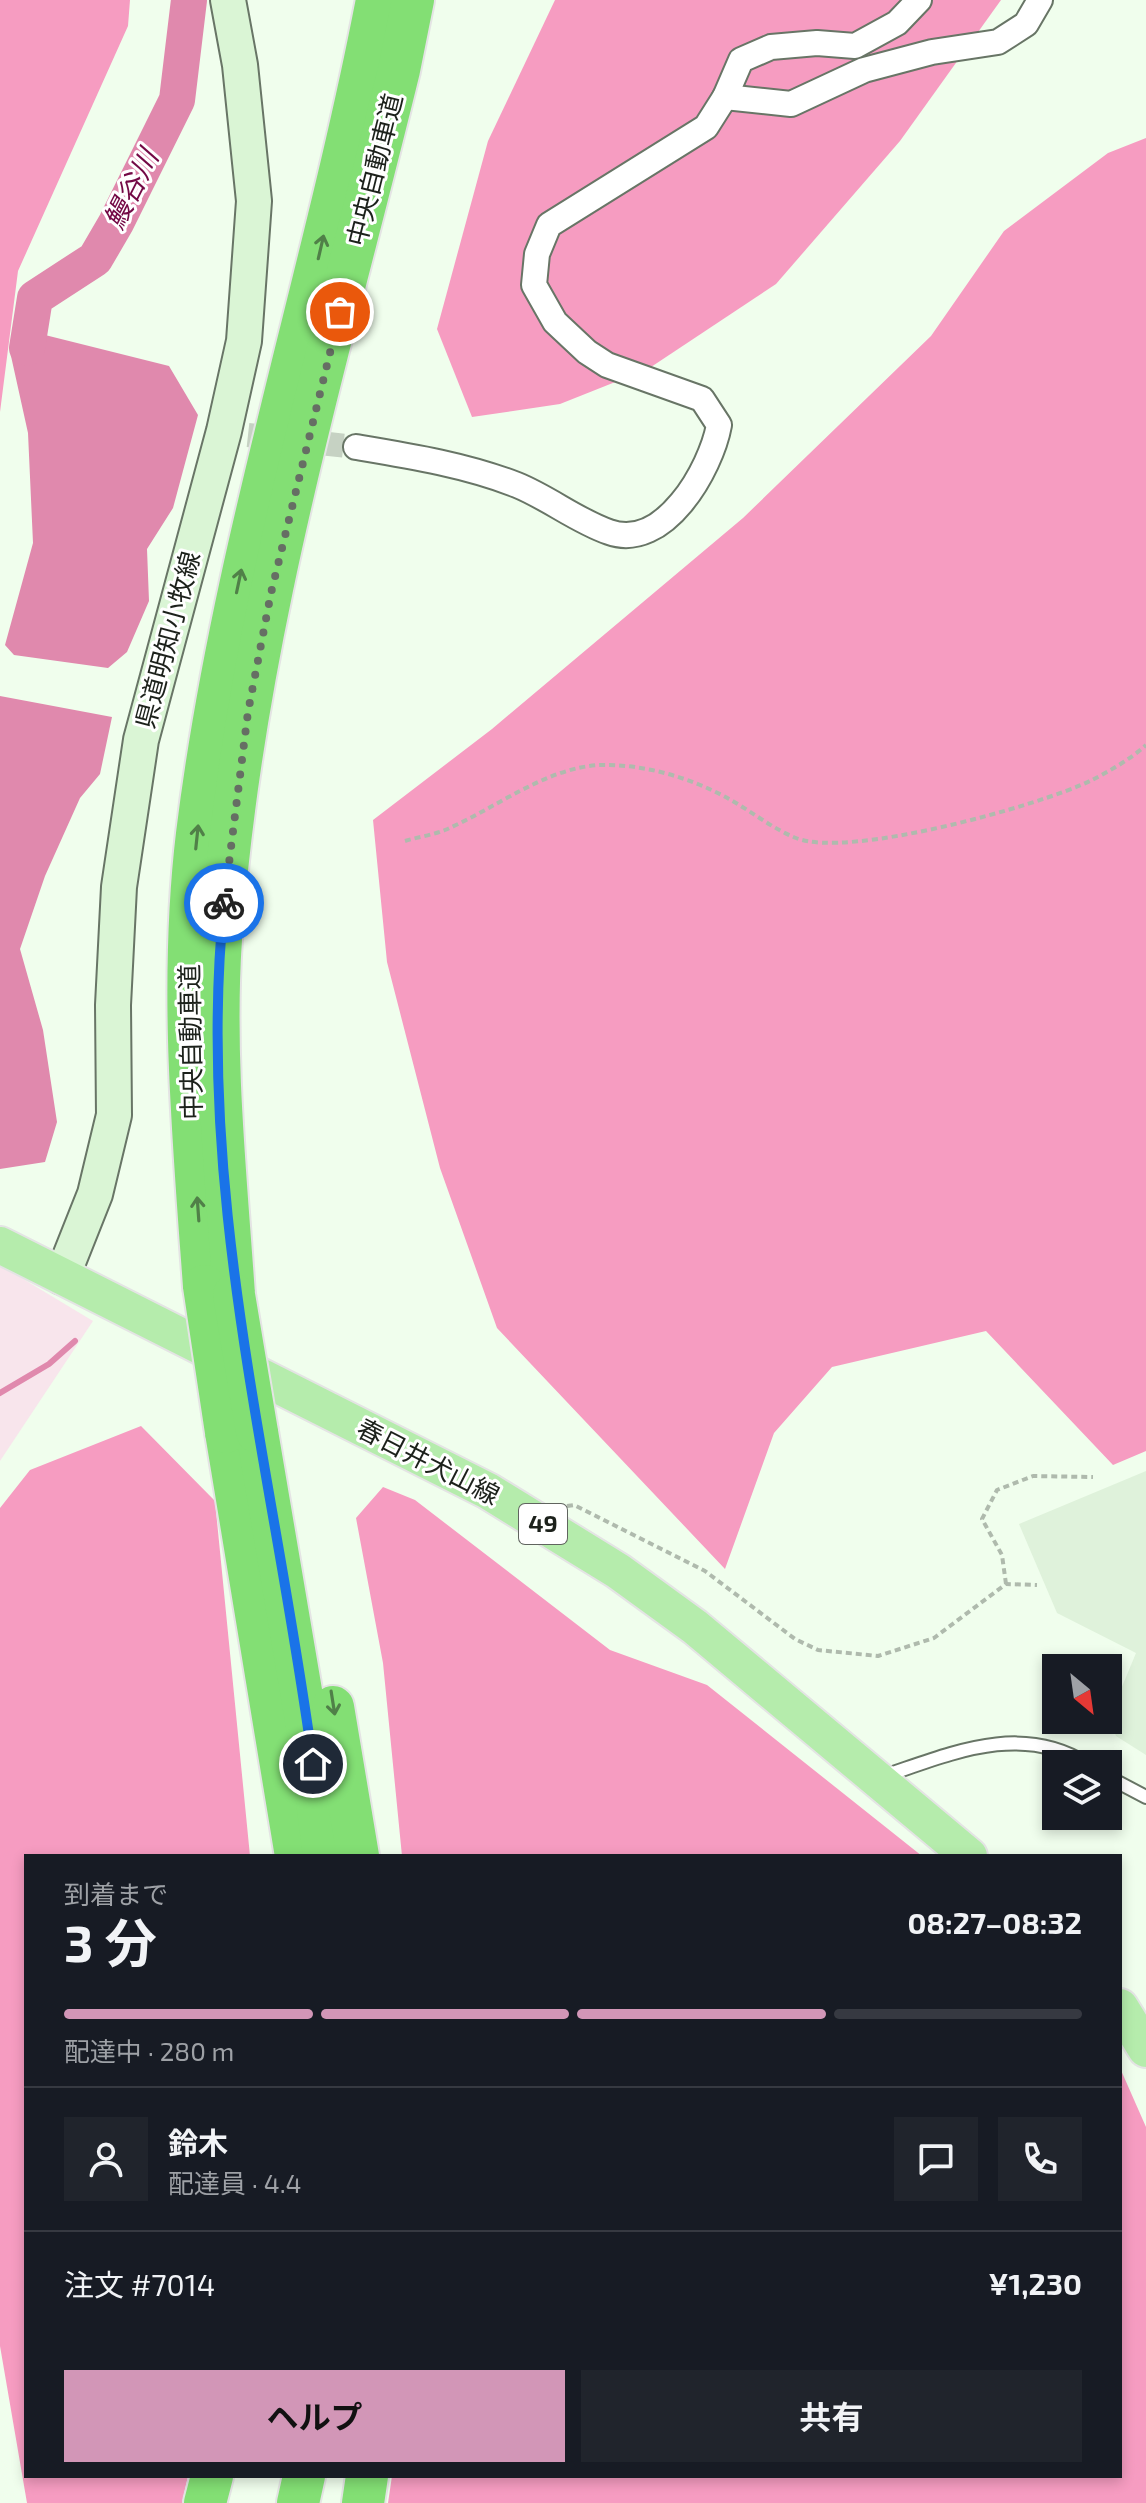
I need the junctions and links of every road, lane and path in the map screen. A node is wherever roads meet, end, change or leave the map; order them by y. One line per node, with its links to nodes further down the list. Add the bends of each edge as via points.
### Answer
1 (228, 0): 11 (main road, 県道明知小牧線, via 254,201 236,433 141,740 119,887 114,1115 95,1194)
2 (377, 0): 12 (highway, 中央自動車道, one-way to 2, via 191,1108 189,958 197,838 237,589)
3 (413, 0): 12 (highway, 中央自動車道, via 271,593 248,712 220,941)
4 (919, 0): 6 (street, via 897,23 855,46 771,47 741,60)
5 (1040, 0): 6 (street, via 1026,24 998,42 864,70 791,104)
6 (725, 97): 7 (street, via 706,127 549,225 537,254 534,285 555,322 607,365 702,399 719,425 715,449 667,520 634,535 611,533 516,485 423,458)
7 (356, 447)
8 (1146, 745): 9 (path, via 1090,781 910,835 826,843 798,839 681,778 600,765 553,779 444,830)
9 (405, 841)
10 (0, 1245): 11 (main road, 春日井犬山線 / 49)
11 (62, 1277): 16 (main road, 春日井犬山線 / 49, via 488,1491)
12 (219, 1291): 13 (highway, 中央自動車道, bridge)
13 (237, 1436): 15 (highway, 中央自動車道); 23 (highway, via 213,1463 255,1708); 24 (highway, 中央自動車道)
14 (1093, 1477): 17 (path, via 1033,1476 997,1490 982,1519 1002,1555)
15 (269, 1496): 25 (highway, 中央自動車道); 26 (highway, one-way to 26, via 319,1619)
16 (543, 1525): 17 (path, via 554,1506 574,1505 705,1571 795,1639 818,1650 878,1656 934,1638); 20 (main road, 春日井犬山線 / 49, via 695,1627)
17 (1006, 1584): 18 (path)
18 (1037, 1585)
19 (1058, 1750): 20 (lane, via 1016,1742 967,1747)
20 (878, 1778): 27 (main road, 春日井犬山線 / 49)
21 (1122, 1784): 22 (lane)
22 (1146, 1797)
23 (269, 1854)
24 (296, 1854)
25 (324, 1854)
26 (358, 1854)
27 (967, 1854)
28 (1122, 2010): 29 (main road)
29 (1146, 2049)
30 (211, 2478): 34 (highway)
31 (274, 2478): 35 (highway)
32 (304, 2478): 36 (highway)
33 (367, 2478): 37 (highway)
34 (205, 2503)
35 (269, 2503)
36 (298, 2503)
37 (363, 2503)

